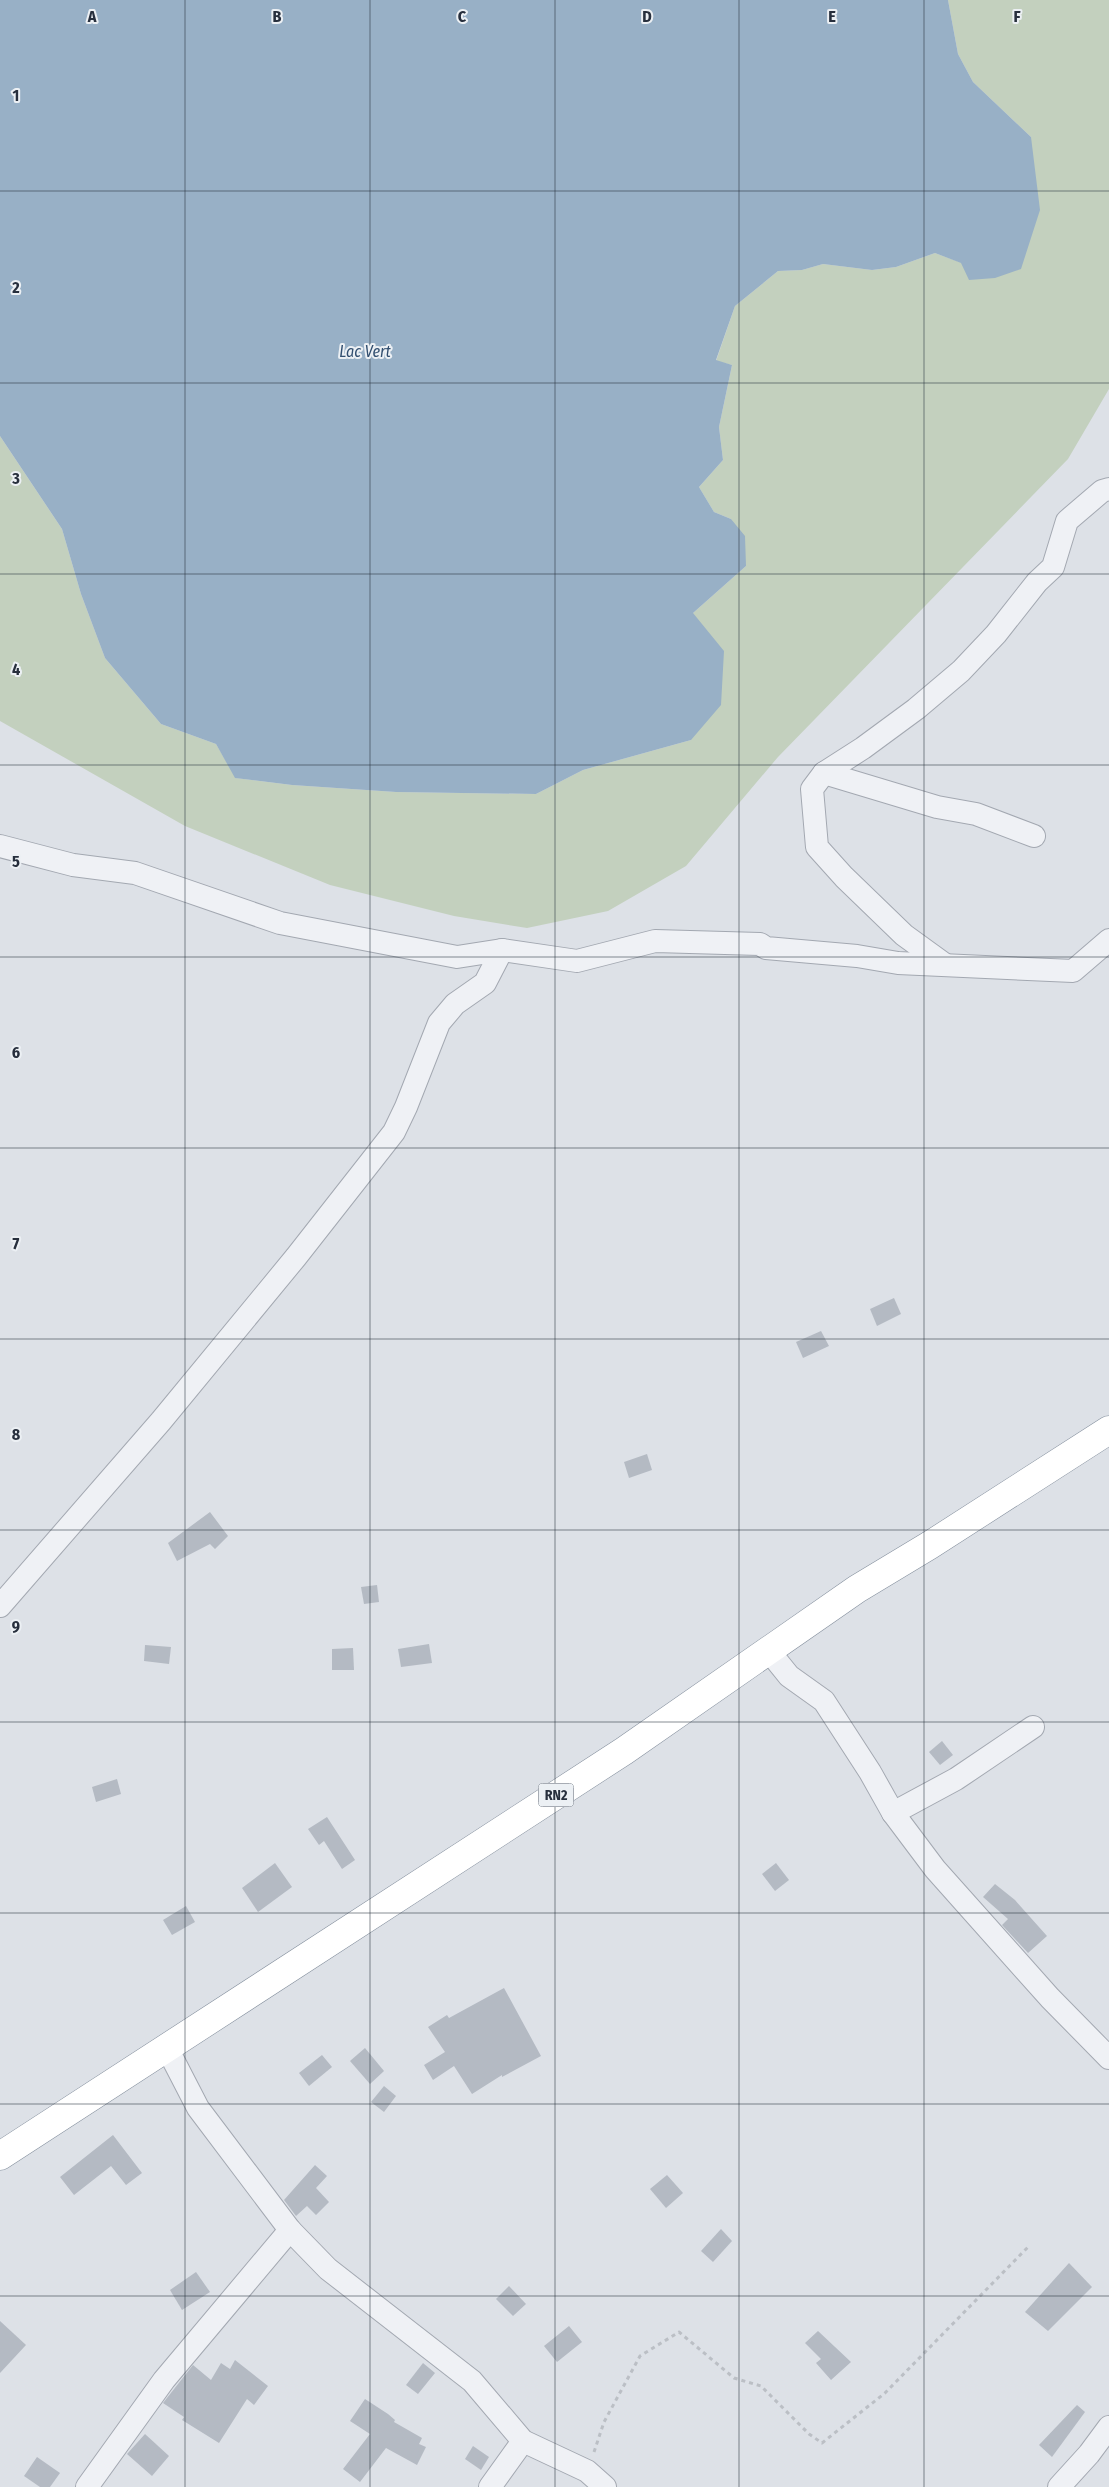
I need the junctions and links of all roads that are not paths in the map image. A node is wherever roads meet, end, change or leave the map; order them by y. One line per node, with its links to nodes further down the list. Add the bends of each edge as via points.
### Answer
1 (1109, 489): 2 (street, via 1102,491 1067,521 1053,567 1036,582 996,634 961,671 886,731)
2 (824, 773): 3 (street, via 937,807 976,814); 7 (street, via 812,790 817,847 904,935)
3 (1034, 836)
4 (0, 846): 6 (street, via 73,865 135,873 280,922 457,957)
5 (1109, 940): 7 (street, via 1073,971)
6 (502, 950): 7 (street, via 577,961 655,941 760,944 766,948 898,963); 9 (street, via 485,984 455,1004 439,1023 394,1132 161,1421)
7 (944, 964)
8 (1109, 1430): 10 (highway, RN2, via 857,1588)
9 (0, 1606)
10 (768, 1650): 12 (street, via 789,1676 824,1701); 13 (highway, RN2, via 624,1751)
11 (1032, 1727): 12 (street, via 956,1779)
12 (893, 1813): 14 (street, via 991,1932)
13 (167, 2048): 15 (highway, RN2); 16 (street, via 198,2108)
14 (1109, 2058)
15 (0, 2156)
16 (290, 2230): 18 (street, via 343,2281 472,2381); 19 (street, via 164,2380)
17 (1109, 2427): 22 (street)
18 (523, 2441): 20 (street); 21 (street, via 587,2471)
19 (86, 2487)
20 (490, 2487)
21 (605, 2487)
22 (1059, 2487)

